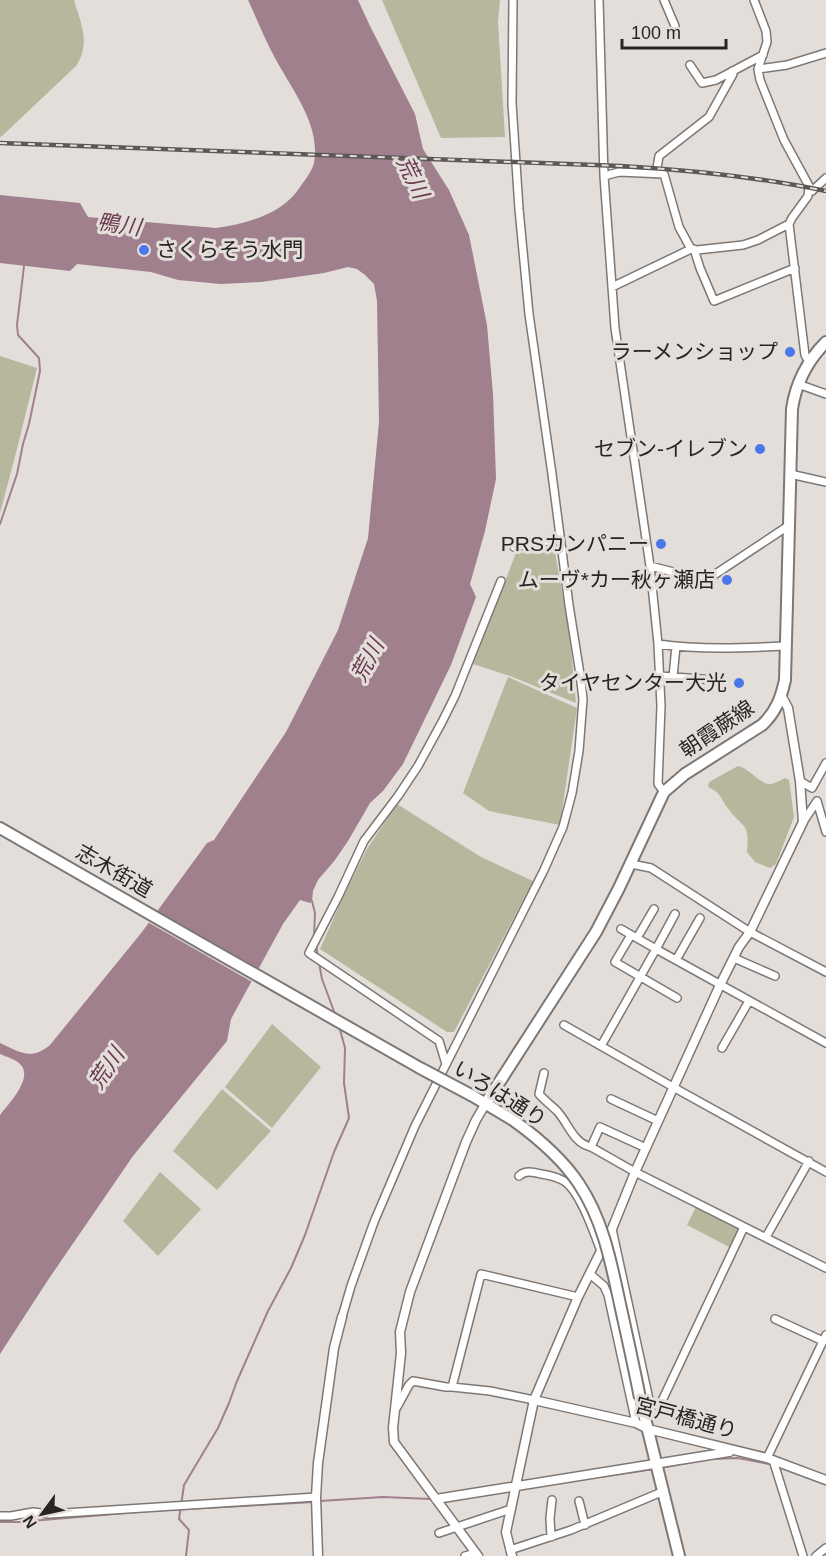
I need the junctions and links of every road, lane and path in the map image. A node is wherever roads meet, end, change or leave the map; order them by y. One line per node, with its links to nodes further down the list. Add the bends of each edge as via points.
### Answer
1 (513, 0): 26 (street, via 512,103 519,209 529,314)
2 (599, 0): 12 (street)
3 (664, 0): 5 (street)
4 (754, 0): 7 (street, via 766,31)
5 (675, 26)
6 (826, 53): 9 (street)
7 (763, 55): 9 (street); 10 (street)
8 (690, 65): 10 (street, via 702,83)
9 (758, 69): 14 (street, via 764,93)
10 (732, 71): 11 (street, via 709,117 659,156)
11 (656, 174): 12 (street, via 619,172); 16 (street, via 664,174 679,227)
12 (604, 176): 18 (street)
13 (826, 178): 14 (street)
14 (809, 191): 15 (street)
15 (789, 224): 16 (street, via 743,245); 17 (street)
16 (693, 249): 17 (street, via 714,301); 18 (street)
17 (795, 268): 20 (street)
18 (612, 287): 28 (street)
19 (826, 342): 20 (main road, 朝霞蕨線)
20 (808, 362): 21 (main road, 朝霞蕨線)
21 (798, 384): 22 (street); 23 (main road, 朝霞蕨線, via 792,409)
22 (826, 394)
23 (789, 474): 24 (street); 25 (main road, 朝霞蕨線)
24 (826, 482)
25 (788, 526): 28 (street, via 714,575 689,576); 32 (main road, 朝霞蕨線)
26 (560, 539): 27 (street); 66 (street, via 583,699 572,793 563,827 544,870)
27 (514, 547)
28 (650, 566): 30 (street)
29 (501, 581): 66 (street, via 455,696 418,766 364,841 309,953 439,1041)
30 (658, 644): 31 (street); 33 (street)
31 (676, 646): 32 (street); 34 (street)
32 (785, 646): 36 (main road, 朝霞蕨線)
33 (660, 676): 34 (street); 40 (street, via 658,784)
34 (673, 677): 35 (street)
35 (715, 680)
36 (781, 695): 38 (street, via 788,708); 40 (main road, 朝霞蕨線, via 774,712 762,724)
37 (826, 763): 39 (street)
38 (800, 780): 39 (street); 42 (street)
39 (812, 788): 41 (street)
40 (664, 792): 45 (main road, 朝霞蕨線)
41 (817, 801): 42 (street); 44 (street)
42 (803, 822): 50 (street)
43 (0, 828): 52 (main road, 志木街道)
44 (826, 832)
45 (630, 862): 50 (street, via 651,868); 70 (main road, 朝霞蕨線, via 591,940)
46 (654, 909): 51 (street)
47 (675, 914): 53 (street)
48 (700, 918): 55 (street)
49 (621, 929): 51 (street)
50 (750, 932): 54 (street); 56 (street)
51 (634, 937): 53 (street); 58 (street, via 615,963)
52 (209, 948): 70 (main road, いろは通り, bridge)
53 (656, 949): 55 (street); 58 (street)
54 (734, 958): 57 (street); 59 (street)
55 (676, 960): 59 (street)
56 (826, 972)
57 (775, 976)
58 (639, 977): 60 (street); 64 (street)
59 (720, 985): 61 (street); 68 (street)
60 (677, 998)
61 (749, 1001): 63 (street); 65 (street)
62 (564, 1025): 64 (street)
63 (826, 1043)
64 (601, 1046): 68 (street)
65 (722, 1048)
66 (446, 1064): 85 (street, via 386,1191)
67 (544, 1073): 72 (street, via 539,1094 558,1112 577,1140)
68 (673, 1087): 71 (street); 74 (street)
69 (611, 1099): 71 (street)
70 (486, 1103): 90 (main road, いろは通り, bridge, via 531,1133 557,1158 579,1184 594,1212 605,1241); 91 (street, via 466,1142 410,1292 400,1332)
71 (658, 1120): 73 (street)
72 (591, 1147): 73 (street, via 600,1126); 76 (street)
73 (646, 1148): 76 (street)
74 (809, 1161): 75 (street); 80 (street)
75 (826, 1172)
76 (635, 1173): 78 (street); 79 (street)
77 (519, 1176): 81 (street, via 540,1173 564,1181 588,1217)
78 (744, 1227): 80 (street); 90 (street, via 660,1405)
79 (612, 1229): 81 (street); 90 (street)
80 (766, 1238): 82 (street)
81 (601, 1251): 83 (street)
82 (826, 1268)
83 (590, 1274): 84 (street); 92 (street, via 608,1295)
84 (578, 1297): 88 (street, via 481,1274); 89 (street)
85 (342, 1317): 100 (street, via 332,1360)
86 (775, 1318): 87 (street)
87 (824, 1338): 95 (street)
88 (452, 1387): 89 (street); 91 (street, via 413,1381)
89 (534, 1400): 92 (street, 宮戸橋通り); 98 (street)
90 (644, 1402): 93 (main road, いろは通り)
91 (395, 1410): 101 (street, via 394,1442)
92 (636, 1423): 93 (street, 宮戸橋通り)
93 (648, 1429): 94 (street, 宮戸橋通り); 96 (main road, いろは通り)
94 (736, 1451): 95 (street, 宮戸橋通り); 96 (street)
95 (770, 1459): 97 (street, 宮戸橋通り); 116 (street)
96 (658, 1468): 98 (street); 99 (main road, いろは通り)
97 (826, 1480)
98 (515, 1490): 101 (street); 104 (street)
99 (664, 1491): 106 (street); 115 (main road, いろは通り)
100 (317, 1499): 105 (street); 113 (street)
101 (436, 1499): 107 (street)
102 (552, 1500): 109 (street)
103 (579, 1501): 106 (street)
104 (511, 1509): 107 (street); 111 (street, via 506,1532)
105 (0, 1515)
106 (585, 1525): 109 (street)
107 (456, 1526): 108 (street); 112 (street)
108 (439, 1533)
109 (551, 1537): 111 (street)
110 (826, 1548): 117 (street)
111 (511, 1553)
112 (477, 1554): 114 (street)
113 (318, 1556)
114 (465, 1556)
115 (679, 1556)
116 (803, 1556)
117 (816, 1556)

